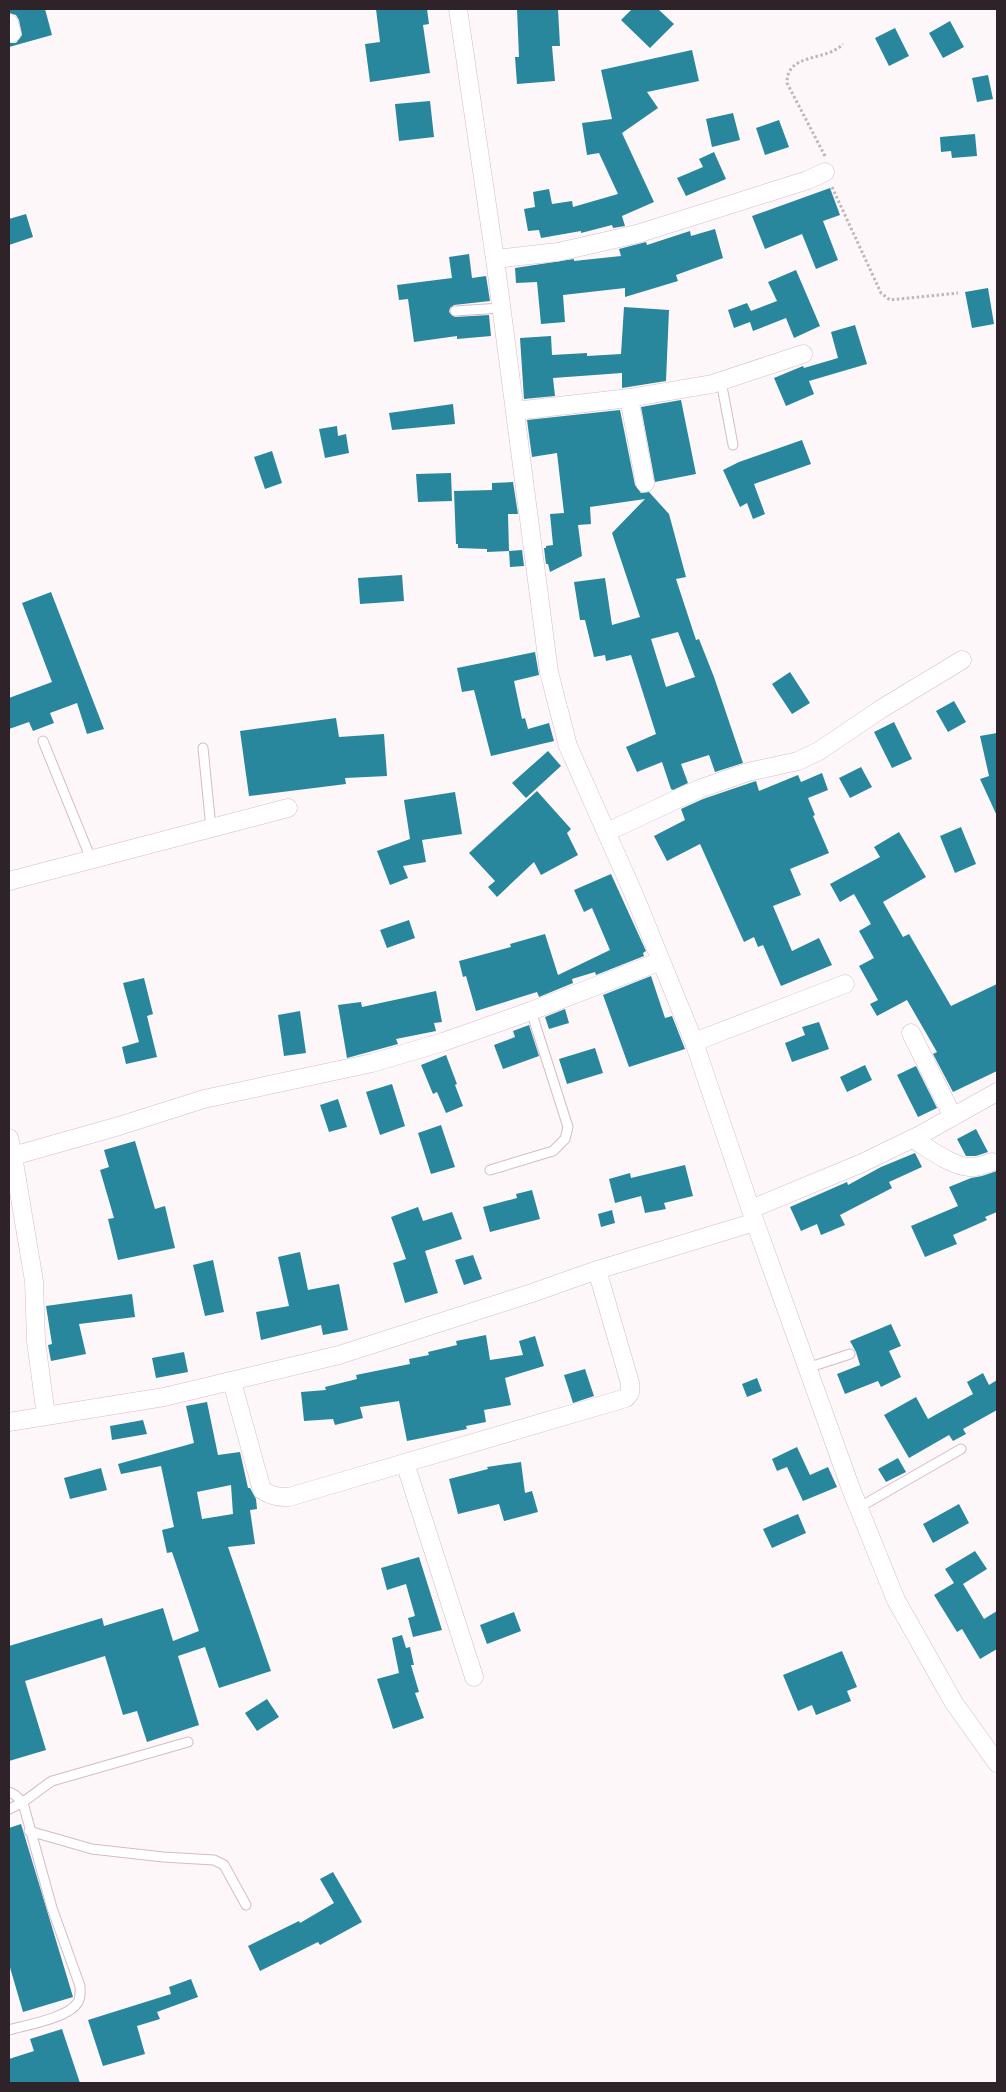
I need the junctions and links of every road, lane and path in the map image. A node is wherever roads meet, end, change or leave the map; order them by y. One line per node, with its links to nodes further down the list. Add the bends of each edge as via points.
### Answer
1 (458, 9): 4 (street)
2 (843, 44): 3 (path, via 837,50 803,60 792,66 787,74 787,83 828,162)
3 (825, 172): 4 (street, via 638,234 558,252); 5 (path, via 881,294 890,300)
4 (495, 259): 6 (street)
5 (958, 293)
6 (501, 308): 7 (lane); 11 (street)
7 (456, 311)
8 (803, 354): 9 (street)
9 (721, 380): 10 (street); 12 (lane)
10 (629, 398): 11 (street); 13 (street)
11 (515, 411): 19 (street, via 549,672 568,746)
12 (733, 445)
13 (645, 483)
14 (962, 660): 19 (street, via 820,751 798,761 726,779)
15 (42, 741): 20 (lane)
16 (203, 748): 18 (lane)
17 (288, 808): 18 (street)
18 (210, 828): 20 (street)
19 (607, 832): 22 (street)
20 (91, 859): 21 (street)
21 (9, 881)
22 (661, 961): 24 (street); 26 (street)
23 (845, 984): 26 (street)
24 (531, 1011): 31 (street, via 372,1063 204,1099); 33 (lane, via 568,1127 565,1139 554,1151)
25 (911, 1033): 28 (street)
26 (694, 1042): 34 (street)
27 (997, 1092): 28 (street)
28 (953, 1117): 30 (street)
29 (9, 1138): 31 (street)
30 (913, 1139): 32 (street, via 965,1167); 34 (street)
31 (13, 1156): 39 (street, via 34,1281 36,1341)
32 (992, 1162)
33 (490, 1170)
34 (753, 1216): 35 (street); 37 (street)
35 (597, 1270): 38 (street, via 339,1355); 42 (street, via 630,1383 628,1396)
36 (850, 1354): 37 (lane)
37 (807, 1368): 43 (street)
38 (232, 1382): 39 (street, via 164,1397); 42 (street, via 257,1477 262,1490 269,1495 289,1496)
39 (46, 1416): 40 (street)
40 (9, 1422)
41 (961, 1449): 43 (lane)
42 (404, 1463): 44 (street)
43 (858, 1508): 46 (street, via 896,1600 954,1703)
44 (474, 1677)
45 (188, 1742): 48 (lane, via 52,1781)
46 (997, 1764)
47 (9, 1792): 48 (lane)
48 (23, 1803): 49 (lane); 50 (lane)
49 (9, 1809)
50 (29, 1831): 51 (lane, via 92,1849 214,1860 224,1865); 52 (lane, via 80,1986 80,2000 75,2007 58,2016)
51 (246, 1905)
52 (9, 2030)

